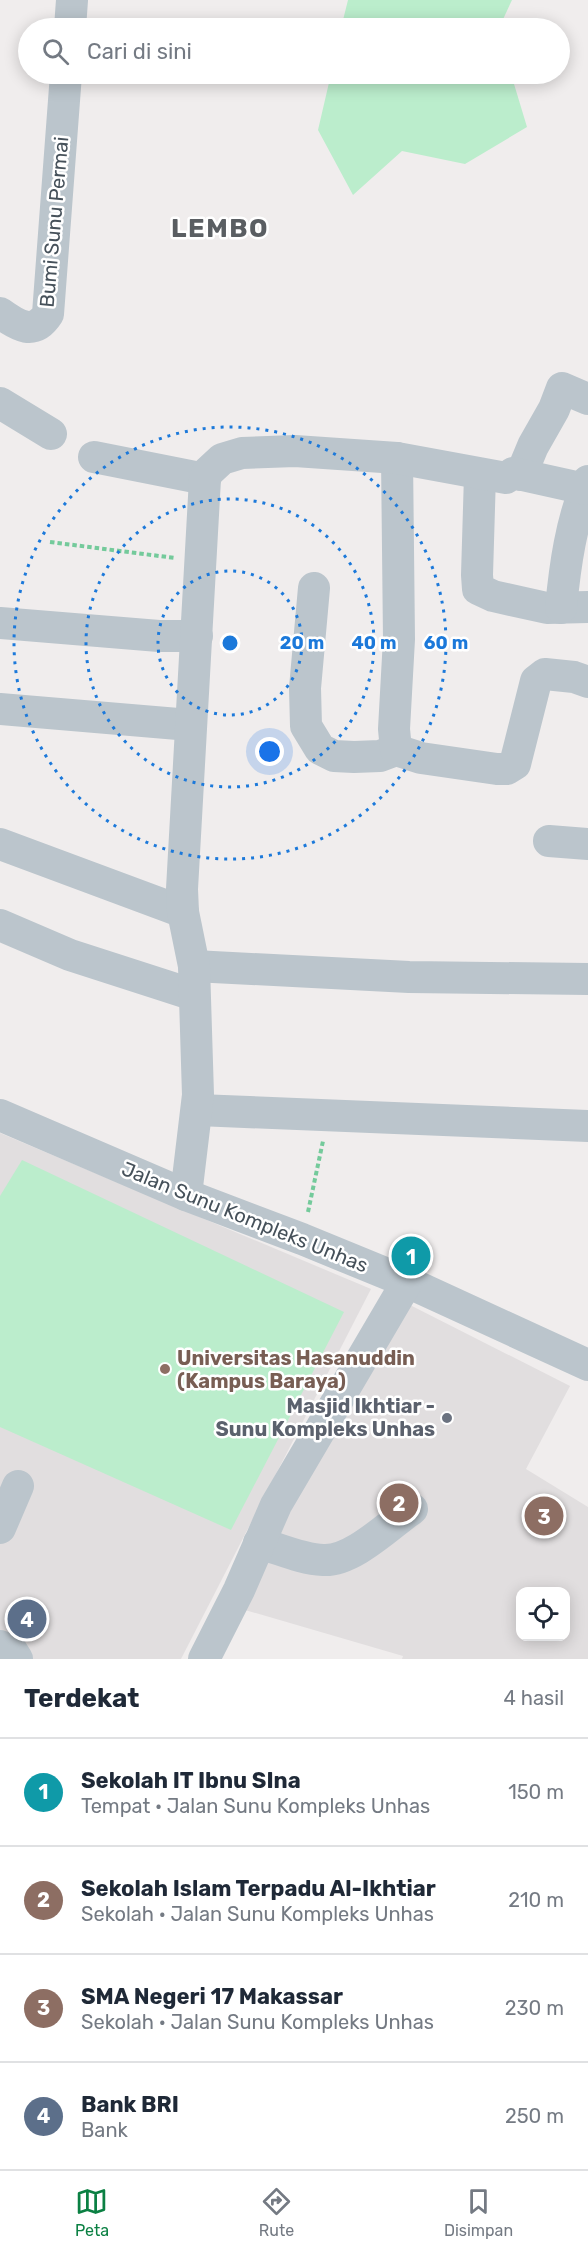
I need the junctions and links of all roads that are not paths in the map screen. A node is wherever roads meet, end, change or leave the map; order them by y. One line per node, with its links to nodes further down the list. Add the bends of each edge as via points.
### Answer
1 (72, 0): 2 (street)
2 (71, 18)
3 (65, 84): 4 (street, Bumi Sunu Permai, via 48,314 33,328)
4 (0, 314)
5 (588, 399): 11 (street, via 562,388)
6 (0, 403): 7 (street)
7 (51, 434)
8 (94, 457): 12 (street)
9 (397, 458): 10 (street); 12 (street, via 295,451 242,453 222,459); 21 (street)
10 (480, 475): 11 (street); 15 (street, via 478,590 547,608)
11 (521, 475): 13 (street)
12 (205, 479): 17 (street)
13 (586, 485): 15 (street, via 568,551)
14 (314, 588): 21 (street, via 305,688 306,726 320,749 334,756 380,756)
15 (574, 608)
16 (0, 623): 17 (street)
17 (197, 636): 20 (street)
18 (588, 682): 21 (street, via 545,674 536,681 514,764 507,769 421,758)
19 (0, 709): 20 (street)
20 (190, 725): 25 (street)
21 (396, 750)
22 (549, 841): 24 (street)
23 (0, 844): 25 (street)
24 (588, 844)
25 (183, 912): 28 (street)
26 (0, 925): 28 (street, via 70,955)
27 (588, 979): 28 (street)
28 (194, 980): 29 (street)
29 (198, 1110): 31 (street); 32 (street)
30 (0, 1115): 32 (street, Jalan Sunu Kompleks Unhas)
31 (588, 1126)
32 (186, 1195): 33 (street, Jalan Sunu Kompleks Unhas)
33 (407, 1282): 34 (street, Jalan Sunu Kompleks Unhas); 38 (street, via 276,1505)
34 (588, 1365)
35 (18, 1486): 37 (street)
36 (412, 1509): 38 (street, via 340,1559 308,1558)
37 (0, 1528)
38 (259, 1543): 41 (street)
39 (0, 1646): 40 (street, via 12,1651)
40 (17, 1659)
41 (204, 1659)

